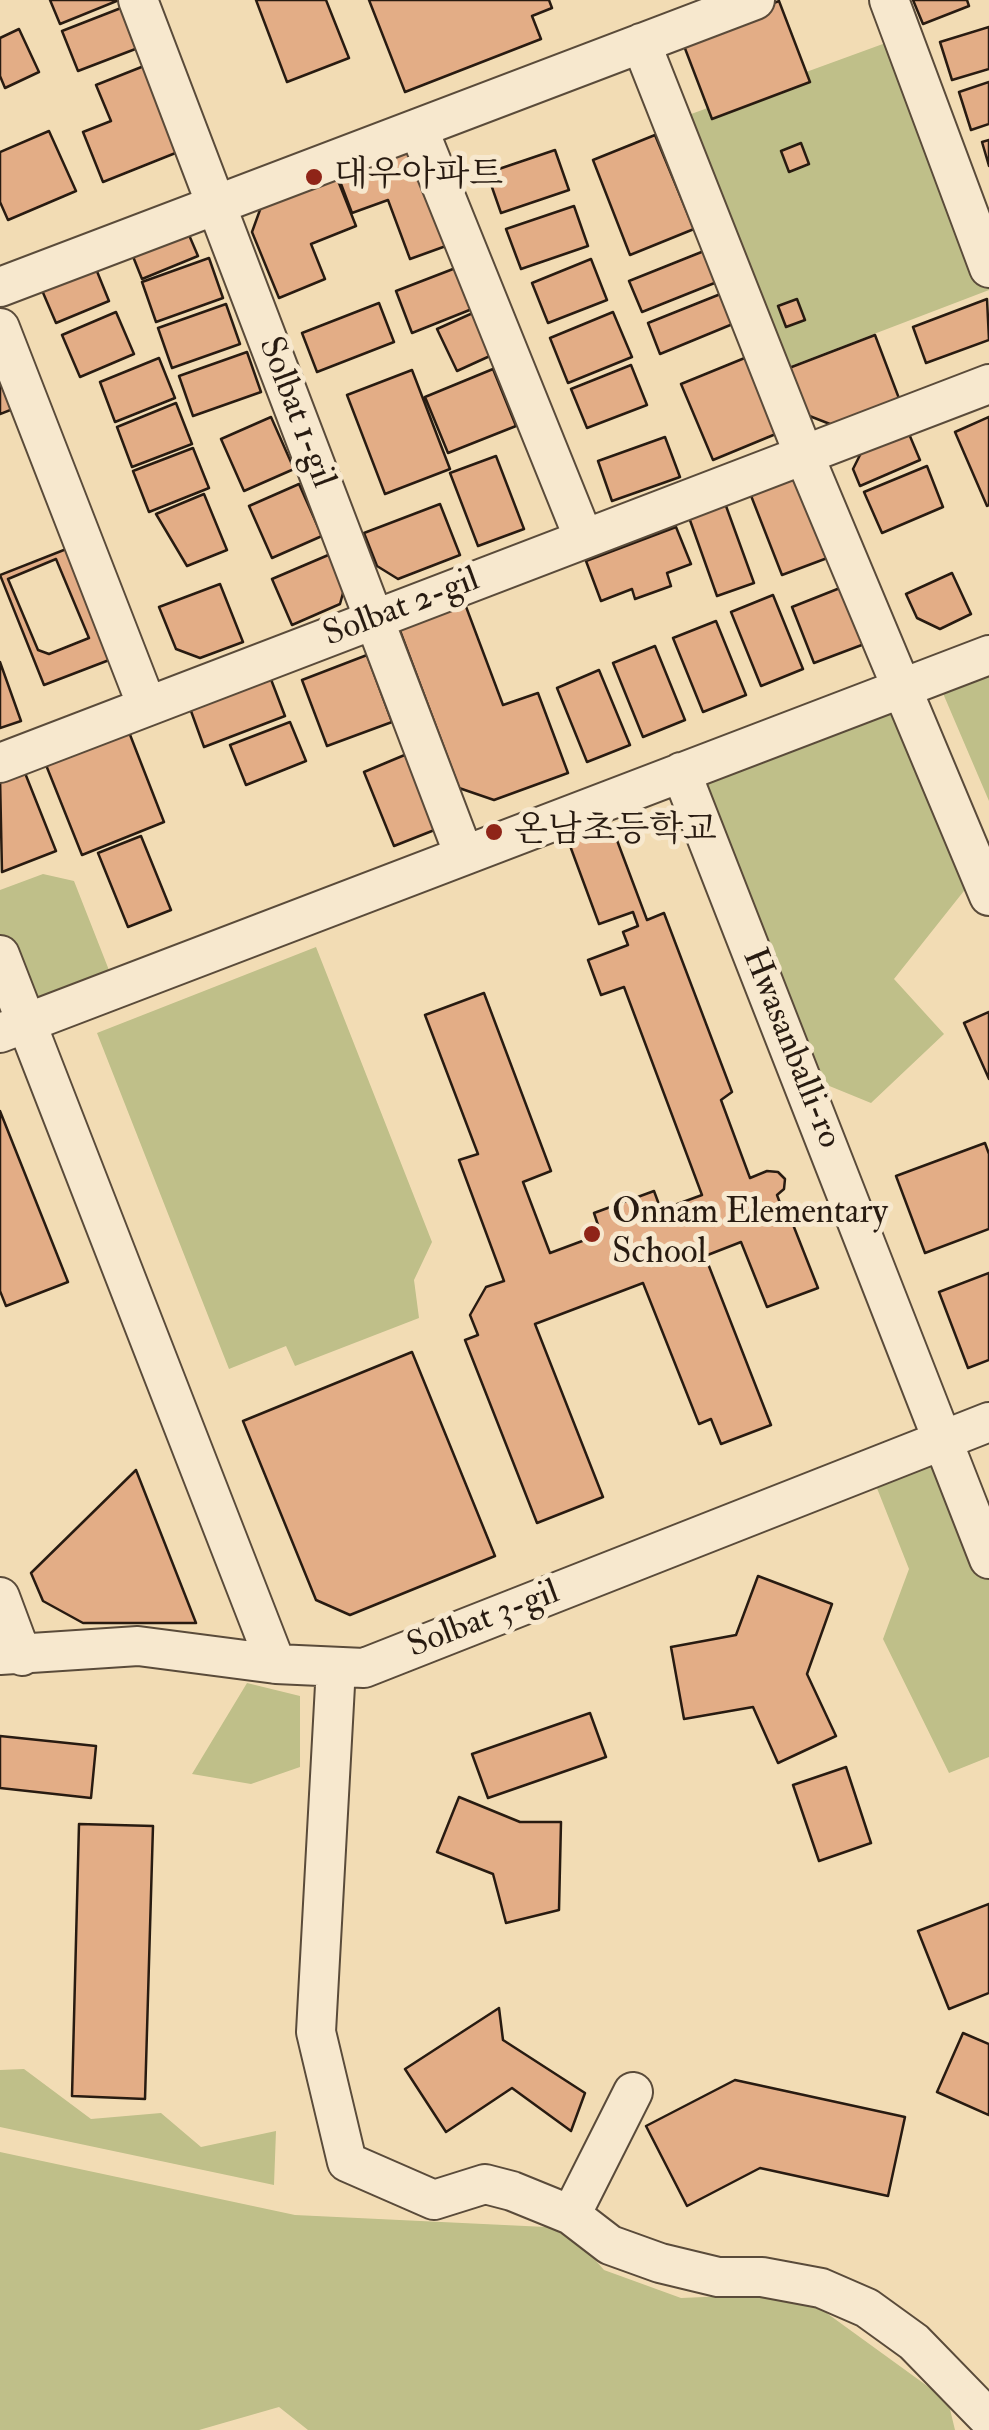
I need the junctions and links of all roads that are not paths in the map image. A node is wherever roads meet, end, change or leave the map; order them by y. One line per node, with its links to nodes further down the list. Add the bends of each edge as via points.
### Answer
1 (138, 0): 6 (street, Solbat 1-gil)
2 (755, 0): 4 (street)
3 (888, 0): 7 (street)
4 (641, 43): 5 (street); 11 (street)
5 (418, 128): 6 (street); 12 (street)
6 (216, 205): 8 (street); 13 (street, Solbat 1-gil)
7 (989, 268)
8 (0, 287)
9 (0, 328): 16 (street)
10 (989, 384): 11 (street, Solbat 2-gil)
11 (804, 455): 12 (street, Solbat 2-gil); 15 (street)
12 (584, 539): 13 (street, Solbat 2-gil)
13 (374, 620): 16 (street, Solbat 2-gil); 19 (street, Solbat 1-gil)
14 (989, 654): 15 (street)
15 (901, 688): 18 (street); 20 (street)
16 (147, 706): 17 (street, Solbat 2-gil)
17 (0, 763)
18 (681, 772): 19 (street); 24 (street, Hwasanballi-ro)
19 (464, 856): 22 (street)
20 (989, 896)
21 (0, 954): 22 (street)
22 (13, 1028): 28 (street)
23 (989, 1422): 24 (street, Solbat 3-gil)
24 (944, 1438): 25 (street); 29 (street, Solbat 3-gil, via 364,1668)
25 (989, 1560)
26 (0, 1597): 27 (street)
27 (11, 1656): 28 (street, Solbat 3-gil, via 138,1646)
28 (276, 1664): 29 (street, Solbat 3-gil)
29 (336, 1667): 31 (street, via 316,2032 348,2162 434,2200 484,2184)
30 (633, 2092): 31 (street)
31 (571, 2215): 32 (street, via 610,2246 660,2263 821,2288 866,2308 914,2342)
32 (989, 2419)

